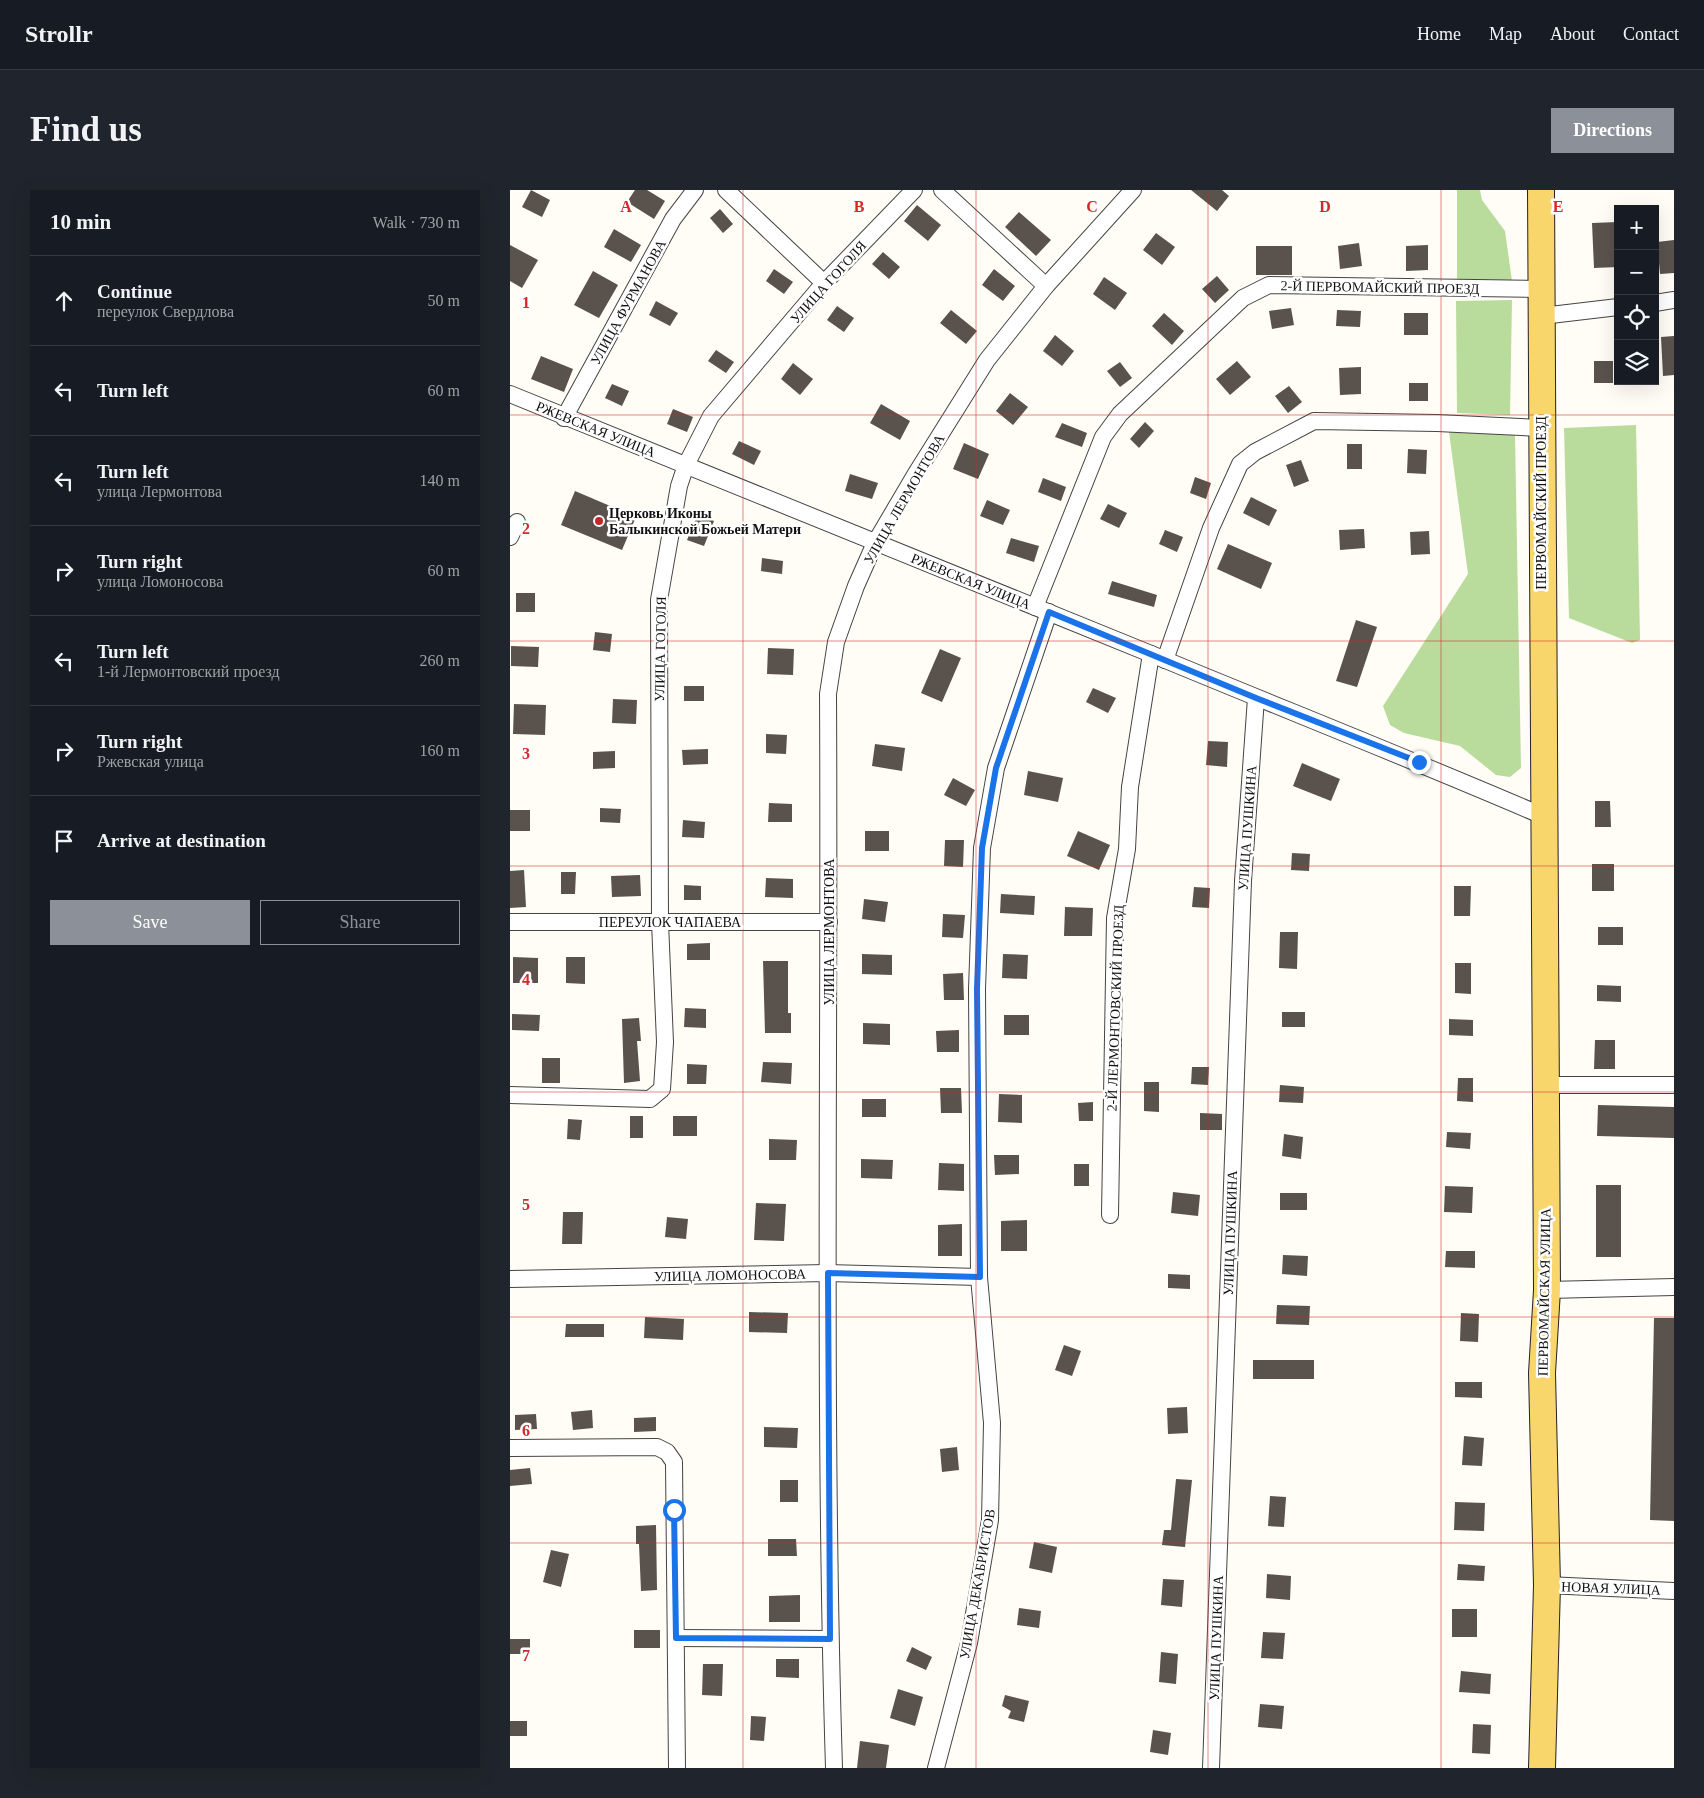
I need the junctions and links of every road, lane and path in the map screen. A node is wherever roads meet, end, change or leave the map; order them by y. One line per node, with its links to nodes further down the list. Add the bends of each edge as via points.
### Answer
1 (726, 190): 7 (street)
2 (914, 190): 7 (street, УЛИЦА ГОГОЛЯ)
3 (942, 190): 8 (street)
4 (1133, 190): 8 (street, УЛИЦА ЛЕРМОНТОВА)
5 (1541, 190): 9 (main road, ПЕРВОМАЙСКИЙ ПРОЕЗД)
6 (687, 192): 15 (street, УЛИЦА ФУРМАНОВА)
7 (824, 283): 17 (street, УЛИЦА ГОГОЛЯ, via 711,416)
8 (1046, 286): 18 (street, УЛИЦА ЛЕРМОНТОВА, via 986,360)
9 (1540, 289): 13 (main road, ПЕРВОМАЙСКИЙ ПРОЕЗД); 19 (street, 2-Й ПЕРВОМАЙСКИЙ ПРОЕЗД, via 1269,285 1243,298 1120,414 1103,437)
10 (1674, 300): 11 (street)
11 (1659, 302)
12 (1614, 307): 13 (street)
13 (1542, 316): 16 (main road, ПЕРВОМАЙСКИЙ ПРОЕЗД)
14 (510, 394): 15 (street, РЖЕВСКАЯ УЛИЦА)
15 (564, 418): 17 (street, РЖЕВСКАЯ УЛИЦА)
16 (1541, 428): 20 (street, 2-Й ЛЕРМОНТОВСКИЙ ПРОЕЗД, via 1314,421 1255,452 1240,464); 22 (main road, ПЕРВОМАЙСКИЙ ПРОЕЗД)
17 (686, 465): 18 (street, РЖЕВСКАЯ УЛИЦА); 24 (street, УЛИЦА ГОГОЛЯ, via 679,486 658,600)
18 (875, 542): 19 (street, РЖЕВСКАЯ УЛИЦА); 25 (street, УЛИЦА ЛЕРМОНТОВА, via 836,642 828,694)
19 (1042, 610): 20 (street, РЖЕВСКАЯ УЛИЦА); 31 (street, 2-Й ПЕРВОМАЙСКИЙ ПРОЕЗД, via 996,768 982,848 977,989)
20 (1158, 657): 21 (street, РЖЕВСКАЯ УЛИЦА); 29 (street, 2-Й ЛЕРМОНТОВСКИЙ ПРОЕЗД, via 1130,787 1127,849 1115,918)
21 (1256, 698): 22 (street, РЖЕВСКАЯ УЛИЦА, via 1419,762); 43 (street, УЛИЦА ПУШКИНА, via 1243,881)
22 (1543, 816): 26 (main road, ПЕРВОМАЙСКАЯ УЛИЦА)
23 (510, 922): 24 (street, ПЕРЕУЛОК ЧАПАЕВА)
24 (660, 922): 25 (street, ПЕРЕУЛОК ЧАПАЕВА); 28 (street, УЛИЦА ГОГОЛЯ, via 665,1042 662,1089 650,1099)
25 (829, 922): 30 (street, УЛИЦА ЛЕРМОНТОВА)
26 (1544, 1085): 27 (street); 34 (main road, ПЕРВОМАЙСКАЯ УЛИЦА)
27 (1674, 1085)
28 (510, 1095)
29 (1110, 1215)
30 (828, 1273): 31 (street, УЛИЦА ЛОМОНОСОВА); 32 (street, УЛИЦА ЛОМОНОСОВА); 39 (street, УЛИЦА ЛЕРМОНТОВА)
31 (980, 1277): 42 (street, УЛИЦА ДЕКАБРИСТОВ, via 992,1423 990,1520 969,1642)
32 (510, 1279)
33 (1674, 1287): 34 (street)
34 (1547, 1290): 36 (main road, ПЕРВОМАЙСКАЯ УЛИЦА, via 1542,1373)
35 (510, 1448): 38 (street, via 657,1447 667,1452 674,1462)
36 (1547, 1585): 37 (street, НОВАЯ УЛИЦА); 44 (main road, ПЕРВОМАЙСКАЯ УЛИЦА)
37 (1674, 1591)
38 (676, 1638): 39 (street); 40 (street)
39 (830, 1639): 41 (street, УЛИЦА ЛЕРМОНТОВА)
40 (677, 1768)
41 (834, 1768)
42 (936, 1768)
43 (1211, 1768)
44 (1542, 1768)

